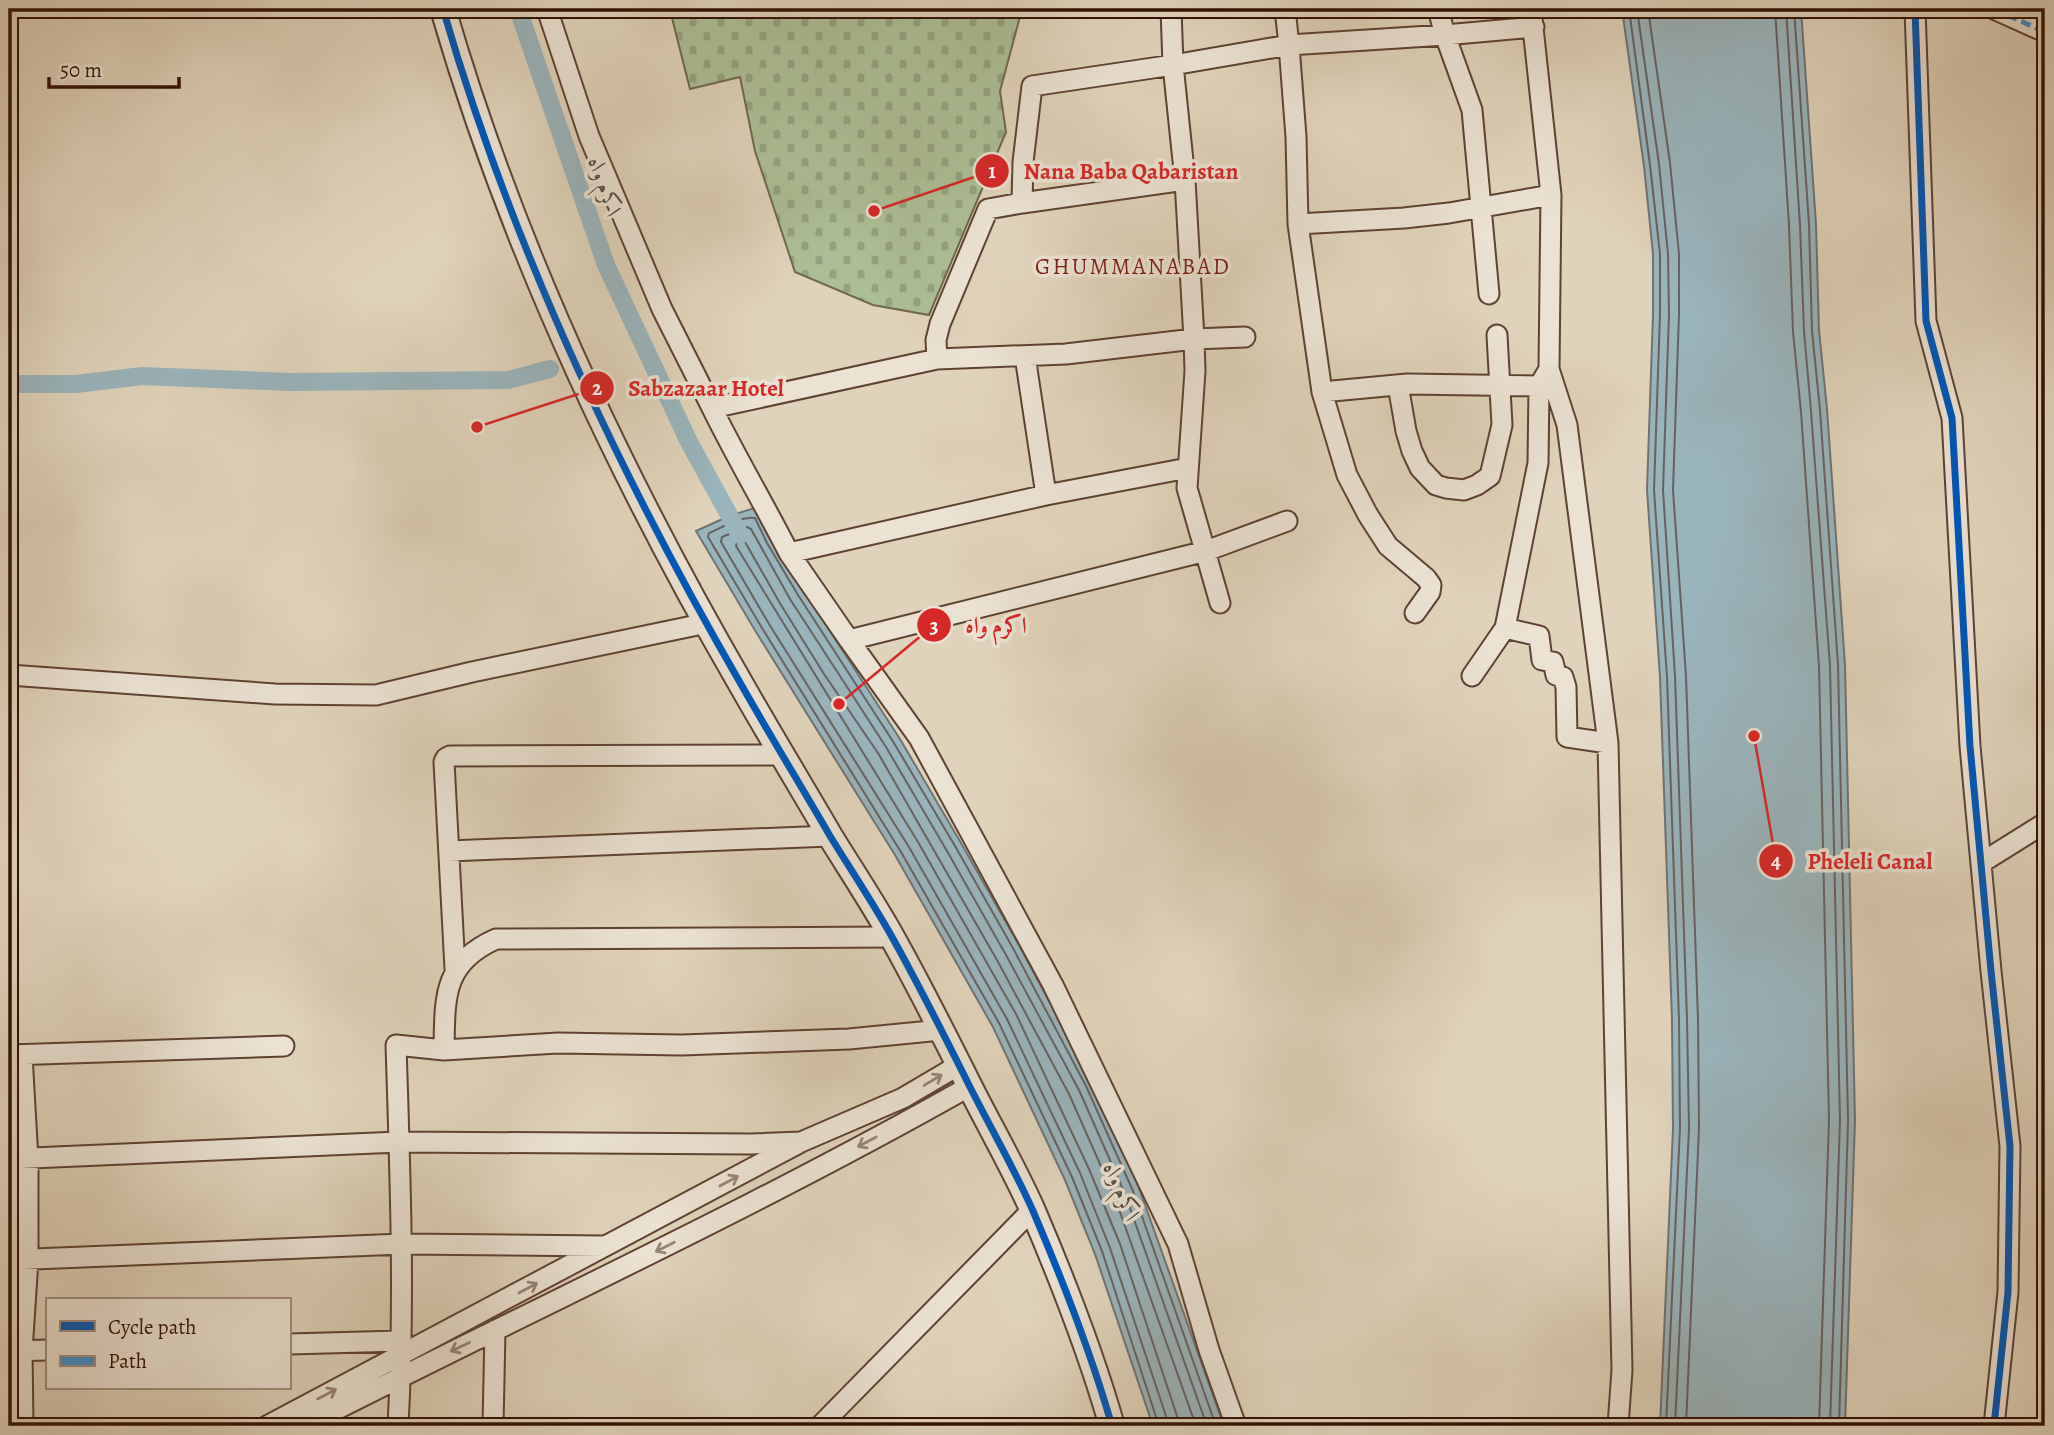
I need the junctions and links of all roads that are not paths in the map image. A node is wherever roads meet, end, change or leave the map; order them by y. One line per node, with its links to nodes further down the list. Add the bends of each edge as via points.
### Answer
1 (443, 9): 37 (street, via 503,190 558,327 656,531)
2 (547, 9): 29 (street, via 594,148 662,309)
3 (1171, 9): 12 (street)
4 (1285, 9): 11 (street)
5 (1438, 9): 10 (street)
6 (1915, 9): 47 (street, via 1926,321 1952,418)
7 (1994, 9): 9 (street)
8 (1533, 18): 10 (street); 14 (street)
9 (2045, 32)
10 (1445, 35): 11 (street); 16 (street, via 1472,110)
11 (1289, 45): 12 (street); 17 (street)
12 (1173, 65): 13 (street); 15 (street, via 1032,86)
13 (1185, 180): 15 (street); 21 (street)
14 (1551, 194): 16 (street); 24 (street)
15 (1023, 203): 23 (street, via 988,209 940,324)
16 (1481, 206): 17 (street, via 1404,218); 18 (street)
17 (1298, 224): 28 (street)
18 (1489, 294)
19 (1497, 335): 26 (street)
20 (1245, 337): 21 (street)
21 (1194, 339): 22 (street); 30 (street)
22 (1025, 356): 23 (street); 31 (street)
23 (937, 359): 29 (street)
24 (1549, 369): 27 (street); 42 (street, via 1567,425)
25 (1398, 385): 26 (street); 26 (street, via 1406,432 1420,468 1436,485 1464,490 1490,476 1502,425); 28 (street)
26 (1500, 385): 27 (street)
27 (1539, 386): 38 (street, via 1538,463)
28 (1322, 391): 36 (street, via 1347,475 1367,515 1388,546 1431,585)
29 (712, 408): 34 (street)
30 (1188, 468): 31 (street); 33 (street, via 1187,488)
31 (1046, 495): 34 (street)
32 (1287, 521): 33 (street)
33 (1206, 551): 35 (street); 39 (street)
34 (789, 553): 39 (street)
35 (1220, 603)
36 (1415, 613)
37 (707, 623): 40 (street, via 376,695 275,694); 43 (street)
38 (1505, 628): 41 (street); 42 (street, via 1539,636 1542,660 1553,662 1556,675 1563,677 1567,737)
39 (849, 640): 75 (street, via 919,738 1053,985 1178,1244)
40 (9, 675)
41 (1472, 676)
42 (1608, 743): 76 (street, via 1622,1370)
43 (783, 755): 45 (street); 46 (street, via 450,756 444,762)
44 (2045, 823): 47 (street)
45 (830, 836): 46 (street); 48 (street)
46 (449, 851): 49 (street)
47 (1981, 863): 77 (street, via 2010,1146 2008,1292)
48 (892, 937): 49 (street, via 496,939 477,947); 50 (street)
49 (455, 969): 52 (street, via 445,1004)
50 (941, 1030): 52 (street, via 849,1040 558,1043); 54 (street)
51 (284, 1046): 53 (street)
52 (444, 1050): 55 (street, via 396,1045)
53 (16, 1055): 57 (street)
54 (964, 1075): 56 (street, one-way to 54); 58 (street); 62 (street, one-way to 62, via 914,1118)
55 (399, 1142): 56 (street); 57 (street); 59 (street)
56 (801, 1142): 60 (street, one-way to 56)
57 (18, 1159): 61 (street)
58 (1032, 1210): 73 (street); 74 (street)
59 (402, 1244): 60 (street); 61 (street); 64 (street)
60 (608, 1246): 64 (street, one-way to 60)
61 (18, 1260): 66 (street)
62 (495, 1330): 67 (street, one-way to 67); 72 (street)
63 (290, 1344): 64 (street)
64 (400, 1348): 67 (street); 69 (street, one-way to 64)
65 (46, 1350): 66 (street)
66 (16, 1351): 68 (street)
67 (401, 1377): 70 (street); 71 (street)
68 (23, 1426)
69 (267, 1426)
70 (304, 1426)
71 (398, 1426)
72 (493, 1426)
73 (820, 1426)
74 (1112, 1426)
75 (1236, 1426)
76 (1618, 1426)
77 (1994, 1426)

